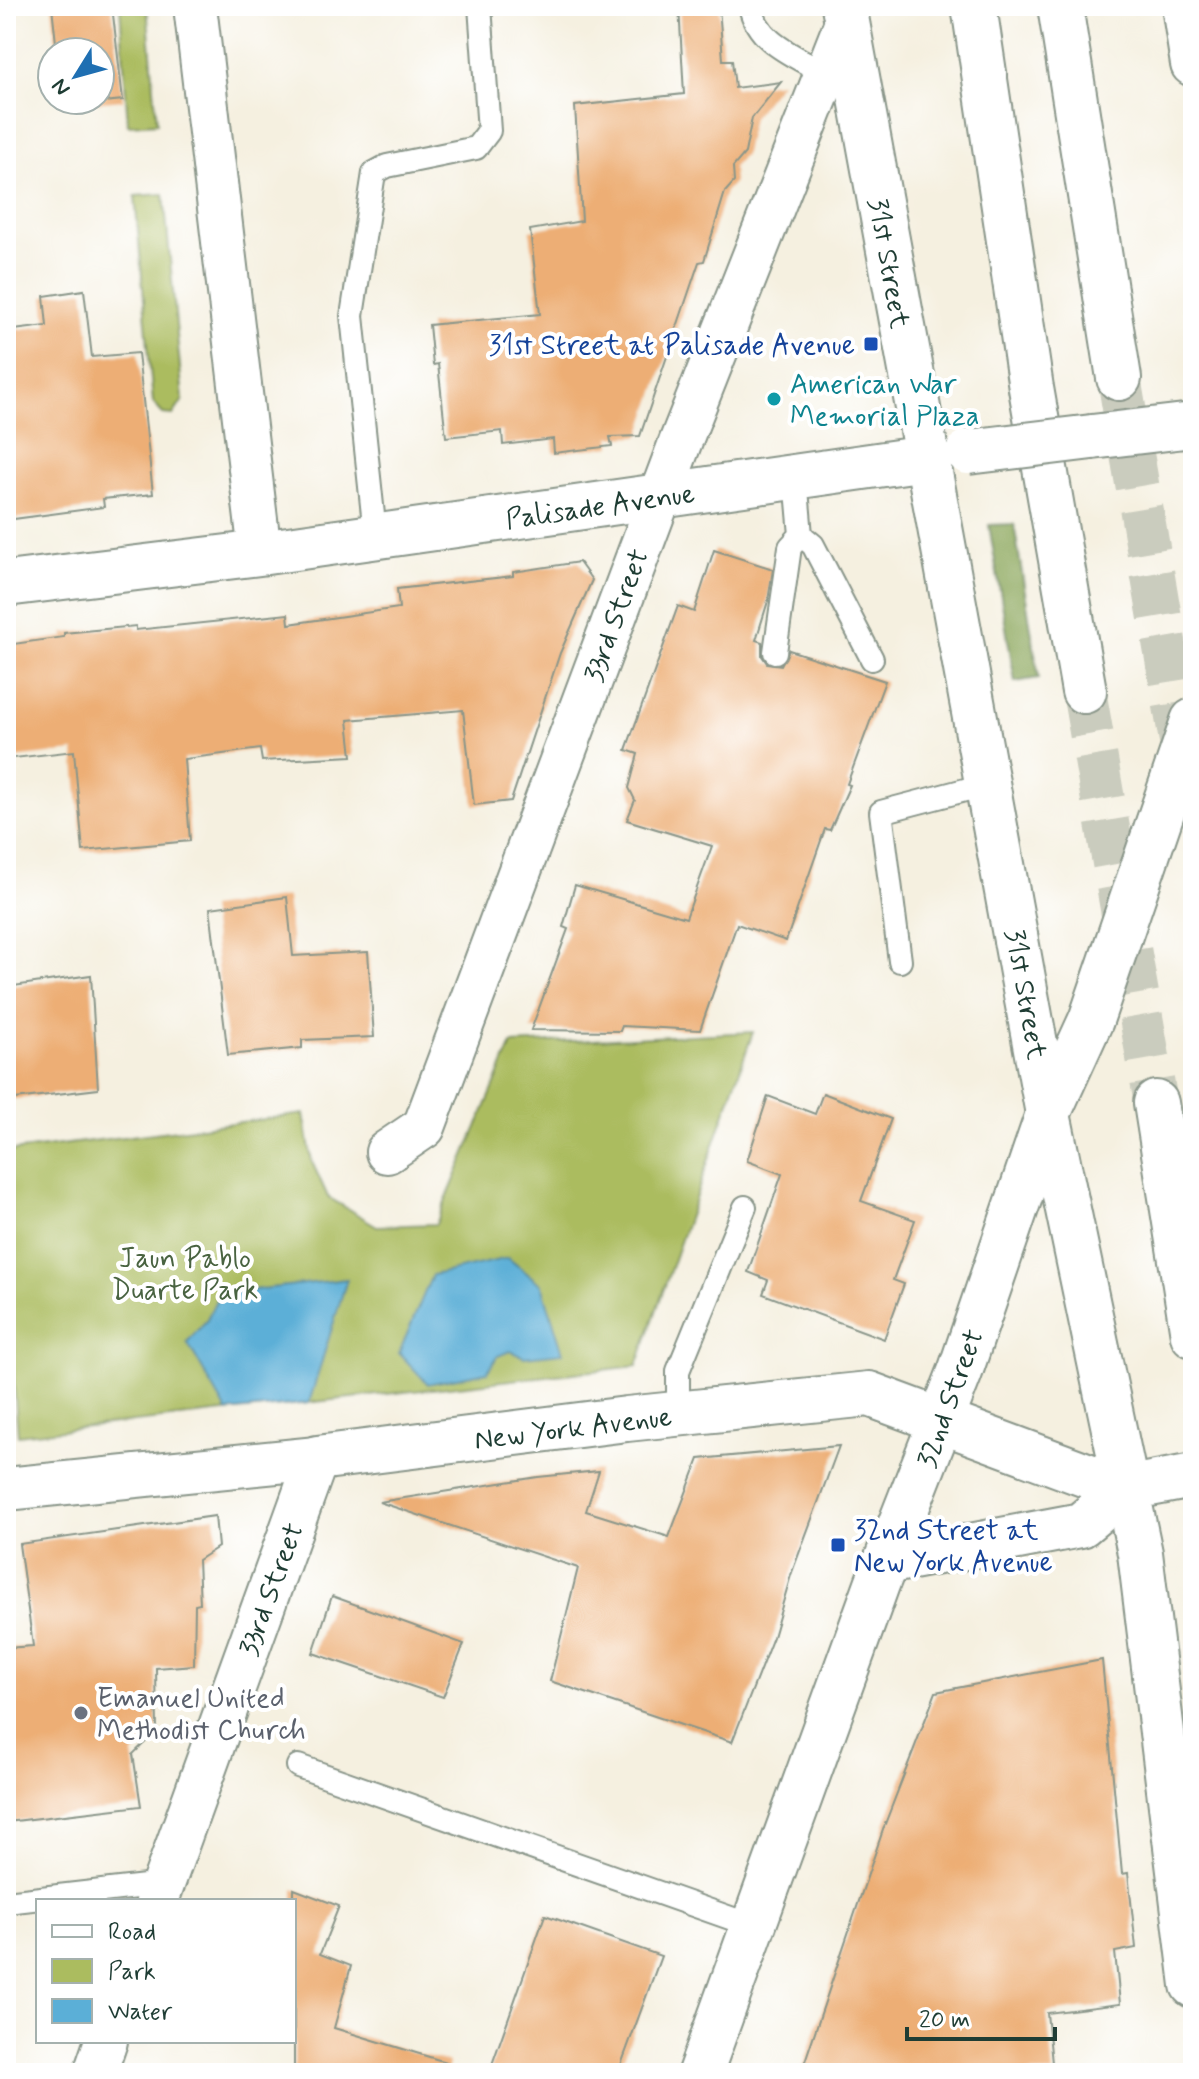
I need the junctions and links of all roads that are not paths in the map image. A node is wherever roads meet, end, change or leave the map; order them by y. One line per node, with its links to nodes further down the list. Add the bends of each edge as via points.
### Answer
1 (195, 6): 17 (street)
2 (480, 6): 15 (lane, via 489,131 476,148 374,173 352,316)
3 (750, 6): 9 (lane, via 753,22 785,55)
4 (974, 6): 21 (main road, via 1031,388)
5 (1060, 6): 10 (main road)
6 (1184, 6): 8 (main road)
7 (845, 13): 9 (street, 33rd Street); 12 (main road, 31st Street)
8 (1193, 64)
9 (824, 73): 14 (street, 33rd Street)
10 (1119, 378)
11 (1193, 425): 12 (main road, Palisade Avenue, bridge)
12 (947, 455): 13 (main road, Palisade Avenue); 23 (main road, 31st Street)
13 (796, 478): 14 (main road, Palisade Avenue); 16 (lane)
14 (660, 497): 15 (main road, Palisade Avenue); 27 (street, 33rd Street, via 424,1127)
15 (375, 534): 17 (main road, Palisade Avenue)
16 (801, 535): 19 (lane, via 790,547); 20 (lane, via 813,545)
17 (260, 553): 18 (main road, Palisade Avenue)
18 (6, 584)
19 (775, 652)
20 (872, 659)
21 (1084, 691)
22 (1193, 721): 26 (main road, 32nd Street, via 1091,1020)
23 (988, 784): 24 (lane, via 881,812); 26 (main road, 31st Street)
24 (900, 961)
25 (1156, 1103): 29 (main road)
26 (1048, 1114): 31 (main road, 32nd Street); 33 (main road, 31st Street)
27 (387, 1152)
28 (745, 1207): 30 (lane, via 678,1371)
29 (1193, 1335)
30 (678, 1414): 31 (main road, New York Avenue, via 869,1394); 32 (main road, New York Avenue)
31 (942, 1421): 33 (main road, New York Avenue); 35 (main road, 32nd Street)
32 (317, 1458): 34 (street, New York Avenue); 37 (street, 33rd Street)
33 (1161, 1482): 35 (main road, via 1081,1525); 42 (main road, 31st Street, via 1140,1553)
34 (6, 1489)
35 (886, 1562): 41 (main road, 32nd Street)
36 (298, 1766): 41 (lane)
37 (160, 1893): 38 (lane)
38 (57, 1899)
39 (36, 1900): 40 (lane)
40 (6, 1902)
41 (753, 1926): 45 (main road, 32nd Street)
42 (1193, 1985)
43 (105, 2043): 44 (street)
44 (95, 2073)
45 (700, 2073)

